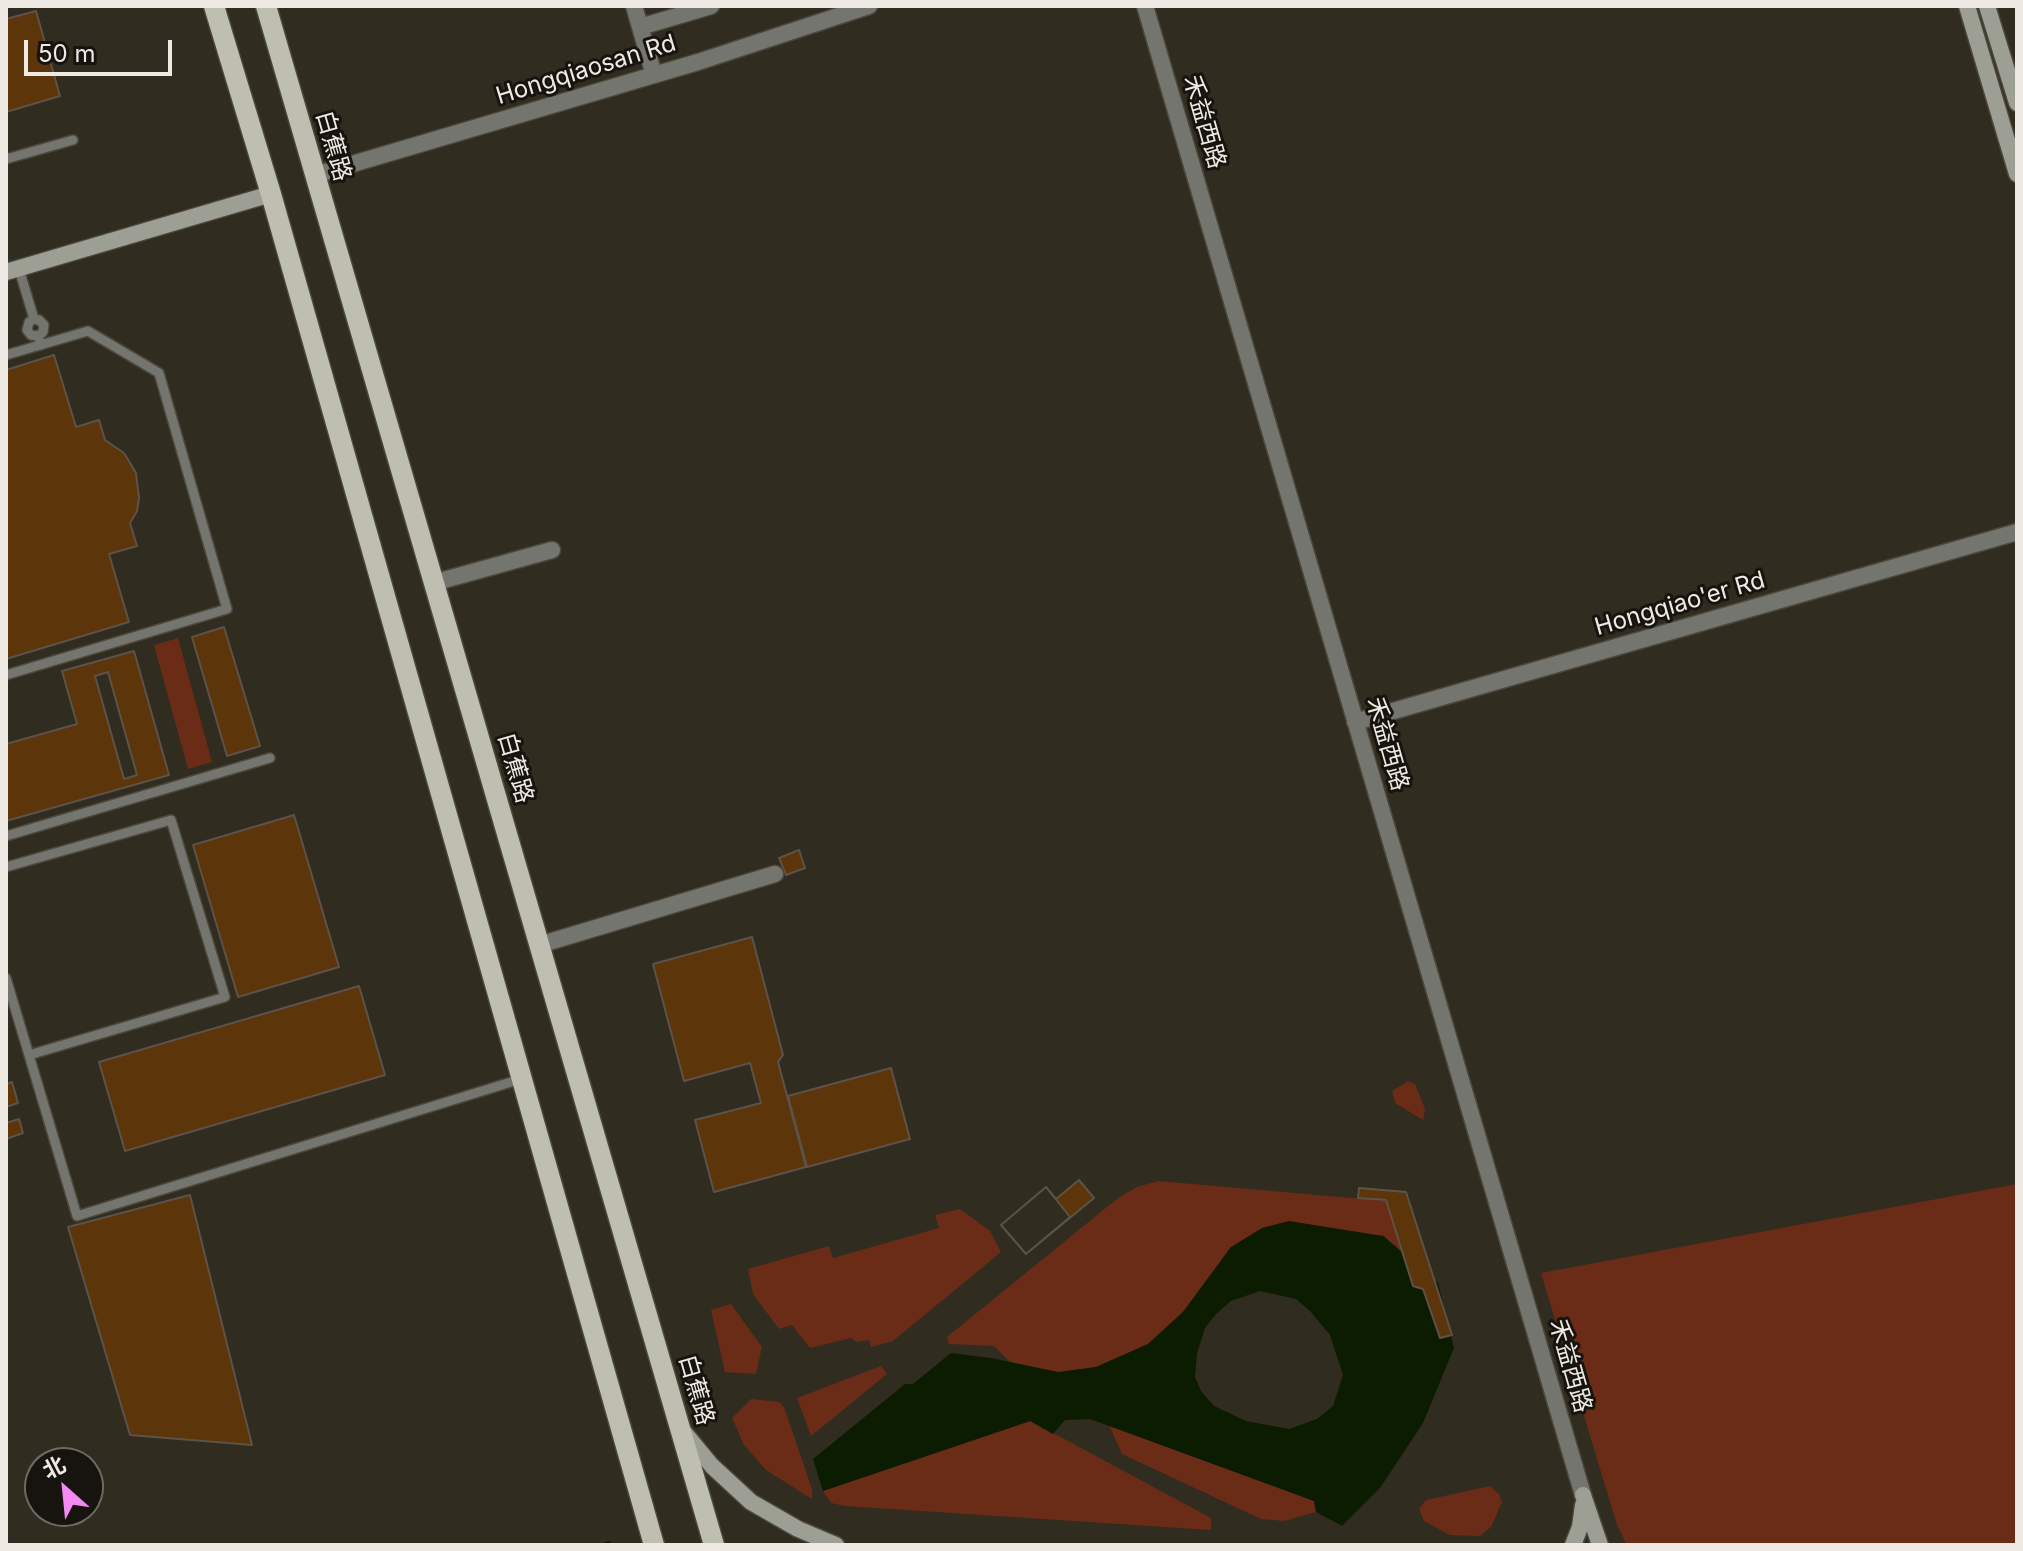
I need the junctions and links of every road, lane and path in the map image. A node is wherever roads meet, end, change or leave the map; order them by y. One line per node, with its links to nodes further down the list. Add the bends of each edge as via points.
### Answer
1 (214, 6): 16 (main road)
2 (266, 6): 15 (main road, 白蕉路)
3 (634, 6): 9 (street)
4 (711, 6): 9 (street)
5 (869, 6): 10 (street, Hongqiaosan Rd)
6 (1145, 6): 24 (street, 禾益西路)
7 (1967, 6): 14 (street)
8 (1987, 6): 11 (street)
9 (640, 27): 10 (street)
10 (654, 75): 15 (street, Hongqiaosan Rd)
11 (2017, 103)
12 (73, 140): 13 (lane)
13 (6, 159)
14 (2017, 174)
15 (315, 175): 22 (main road, 白蕉路)
16 (271, 194): 17 (street); 32 (main road)
17 (12, 270): 18 (lane, via 34,319 27,330)
18 (40, 340): 19 (lane); 23 (lane, via 88,331 159,373 227,609)
19 (6, 355)
20 (2017, 532): 24 (street, Hongqiao'er Rd)
21 (552, 550): 22 (street)
22 (433, 583): 29 (main road, 白蕉路)
23 (6, 675)
24 (1355, 722): 34 (street, 禾益西路)
25 (270, 758): 26 (lane)
26 (6, 836)
27 (6, 867): 31 (lane, via 171,820 225,997)
28 (775, 874): 29 (street)
29 (539, 945): 33 (main road, 白蕉路)
30 (6, 978): 31 (lane)
31 (29, 1055): 32 (lane, via 77,1216)
32 (521, 1079): 35 (main road)
33 (679, 1426): 36 (main road, 白蕉路); 37 (street, via 751,1502)
34 (1583, 1495): 38 (street); 39 (street)
35 (654, 1545)
36 (714, 1545)
37 (836, 1545)
38 (1573, 1545)
39 (1600, 1545)

